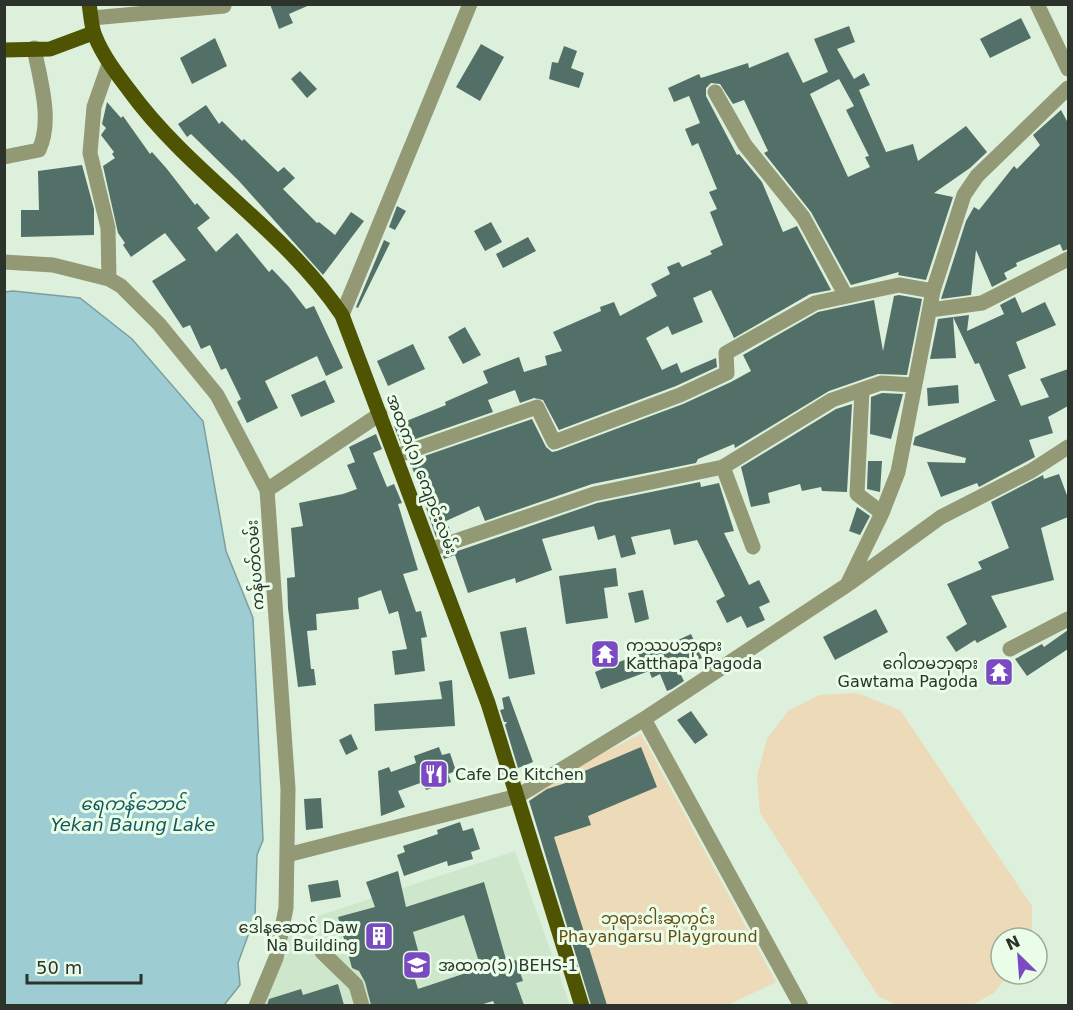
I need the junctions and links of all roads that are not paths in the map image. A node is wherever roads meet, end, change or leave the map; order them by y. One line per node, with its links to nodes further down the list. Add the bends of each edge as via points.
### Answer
1 (470, 4): 18 (street)
2 (1037, 4): 8 (street)
3 (224, 6): 4 (street)
4 (91, 19): 5 (main road, via 50,49); 7 (main road, အထက(၁) ကျောင်းလမ်း)
5 (34, 48): 6 (main road); 11 (street, via 45,137 39,150)
6 (4, 50)
7 (109, 64): 14 (street, via 94,107 90,153 108,228); 18 (main road, အထက(၁) ကျောင်းလမ်း, via 183,155 321,283)
8 (1068, 69)
9 (1068, 88): 15 (street, via 978,176 964,195)
10 (715, 92): 16 (street, via 745,145 803,218)
11 (4, 157)
12 (1068, 259): 17 (street, via 982,303)
13 (4, 262): 14 (street, ကန်ပတ်လမ်း, via 53,265)
14 (109, 279): 25 (street, ကန်ပတ်လမ်း, via 159,324 218,396)
15 (933, 291): 16 (street, via 899,285); 17 (street)
16 (846, 296): 23 (street, via 815,303 726,353 727,373 680,395 554,442 537,407)
17 (930, 310): 19 (street)
18 (342, 315): 21 (main road, အထက(၁) ကျောင်းလမ်း)
19 (914, 385): 20 (street, via 881,384); 26 (street, via 898,472)
20 (862, 390): 24 (street, via 832,400); 26 (street, via 857,494)
21 (380, 414): 23 (main road, အထက(၁) ကျောင်းလမ်း); 25 (street)
22 (1068, 447): 29 (street, via 1031,471 941,517)
23 (396, 456): 28 (main road, အထက(၁) ကျောင်းလမ်း)
24 (723, 467): 27 (street); 28 (street, via 594,494)
25 (267, 490): 34 (street, ကန်ပတ်လမ်း, via 288,789)
26 (882, 513): 29 (street)
27 (753, 547)
28 (432, 549): 33 (main road, အထက(၁) ကျောင်းလမ်း)
29 (847, 585): 32 (street)
30 (1068, 619): 31 (street)
31 (1010, 649)
32 (644, 719): 33 (street); 39 (street)
33 (518, 796): 34 (street); 38 (main road, အထက(၁) ကျောင်းလမ်း)
34 (287, 855): 36 (street, ကန်ပတ်လမ်း, via 286,908 276,958)
35 (322, 952): 37 (street, via 356,985)
36 (256, 1005)
37 (362, 1005)
38 (582, 1005)
39 (801, 1005)

